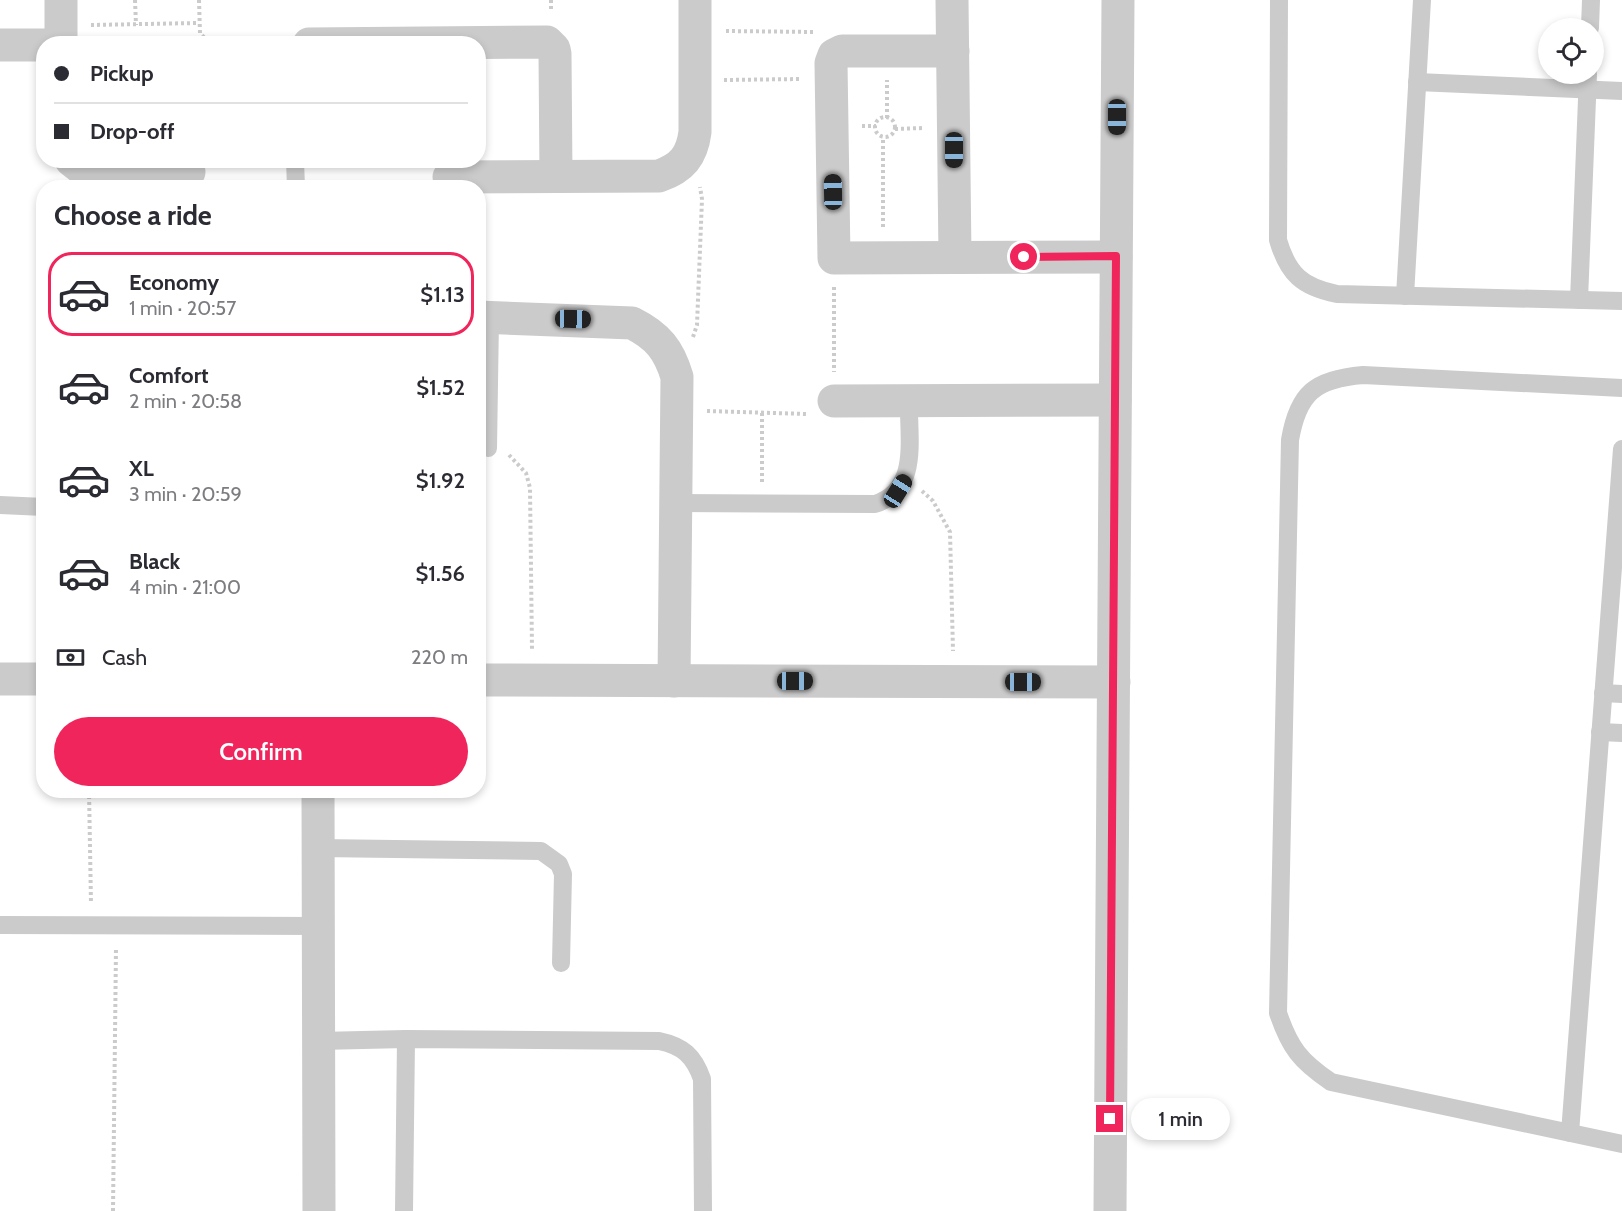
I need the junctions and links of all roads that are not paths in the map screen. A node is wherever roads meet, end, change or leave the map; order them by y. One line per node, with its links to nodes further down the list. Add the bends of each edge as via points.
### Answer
1 (952, 0): 11 (street)
2 (1118, 0): 21 (street)
3 (1279, 0): 23 (lane, via 1278,240 1284,261 1298,278 1316,290)
4 (1422, 0): 13 (lane)
5 (1591, 0): 7 (lane)
6 (695, 15): 19 (street, via 696,132 685,162 659,176)
7 (1590, 18)
8 (57, 29): 10 (street)
9 (486, 43): 19 (street, via 547,42 555,49)
10 (0, 45)
11 (953, 51): 22 (street); 22 (street, via 836,64 834,258)
12 (1538, 81): 13 (lane)
13 (1417, 82): 23 (lane)
14 (1587, 84): 24 (lane)
15 (1598, 84): 16 (lane)
16 (1622, 91)
17 (81, 168): 20 (street, via 97,173)
18 (449, 175): 19 (street)
19 (556, 176)
20 (201, 178)
21 (1116, 256): 22 (street); 30 (street)
22 (955, 257)
23 (1405, 296): 24 (lane)
24 (1579, 300): 25 (lane)
25 (1622, 301)
26 (486, 318): 34 (street, via 632,323 663,344 677,377)
27 (486, 383): 32 (lane)
28 (1622, 388): 53 (lane, via 1363,375 1335,377 1311,391 1295,413 1290,440 1278,1013 1287,1041 1306,1065 1331,1082)
29 (909, 400): 30 (street); 31 (street); 34 (lane, via 906,480 888,500 874,504)
30 (1116, 400): 41 (street)
31 (834, 401)
32 (488, 448)
33 (1622, 449): 42 (lane)
34 (675, 503): 40 (street)
35 (0, 505): 36 (lane)
36 (36, 507)
37 (0, 680): 38 (street)
38 (36, 680)
39 (486, 681): 40 (street)
40 (674, 681): 41 (street)
41 (1114, 682): 58 (street)
42 (1603, 693): 43 (lane); 44 (lane)
43 (1622, 694)
44 (1600, 732): 45 (lane); 53 (lane)
45 (1622, 733)
46 (318, 798): 47 (street)
47 (318, 848): 49 (street); 50 (lane, via 541,851 559,864 563,874)
48 (0, 925): 49 (lane)
49 (318, 926): 52 (street)
50 (561, 963)
51 (406, 1039): 52 (lane); 56 (lane); 57 (lane, via 674,1044 697,1064 702,1079)
52 (319, 1041): 55 (street)
53 (1570, 1133): 54 (lane)
54 (1622, 1144)
55 (319, 1211)
56 (404, 1211)
57 (703, 1211)
58 (1110, 1211)

